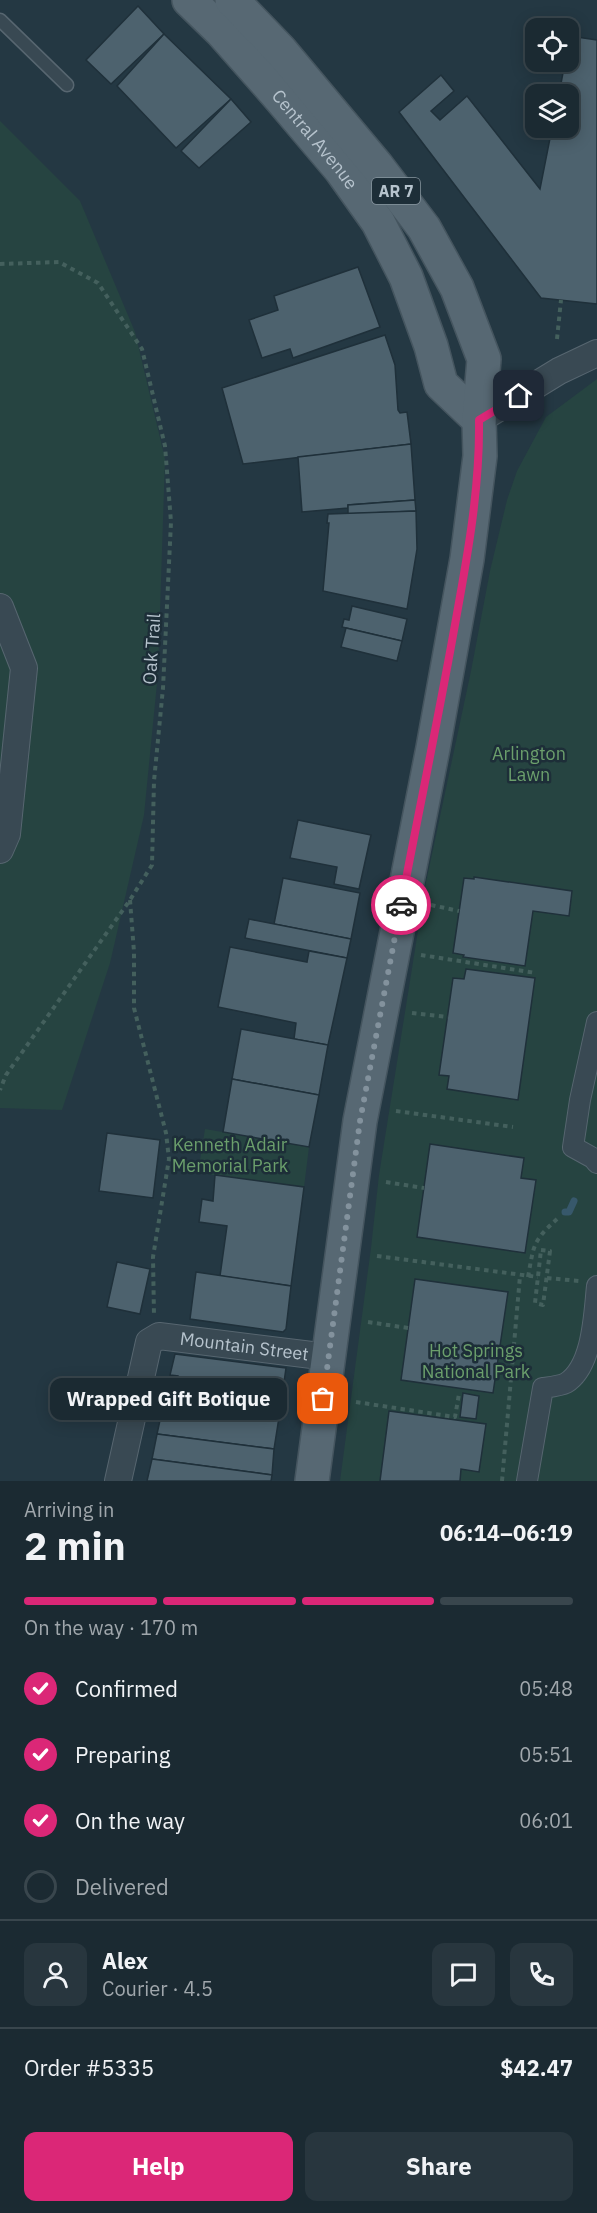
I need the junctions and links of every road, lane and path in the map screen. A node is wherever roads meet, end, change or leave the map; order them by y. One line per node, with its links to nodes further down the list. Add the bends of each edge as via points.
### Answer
1 (189, 0): 9 (main road, Central Avenue, via 222,32 342,170 378,222 405,278 441,384)
2 (232, 0): 9 (main road, Central Avenue / AR 7, via 281,51 424,228 457,288 484,359)
3 (0, 20): 4 (lane)
4 (67, 85)
5 (0, 264): 12 (path, Oak Trail, via 59,262 98,282 142,349 165,446 171,522 152,865)
6 (561, 300): 7 (path)
7 (557, 339)
8 (597, 353): 9 (street, via 559,371)
9 (479, 420): 37 (main road, Central Avenue / AR 7, via 480,456 467,559 360,1121)
10 (0, 608): 11 (street, via 24,668 7,834)
11 (0, 850)
12 (130, 900): 20 (path, Oak Trail, via 6,1075); 36 (path, via 134,1008 169,1159 153,1257 154,1321)
13 (431, 905): 14 (path)
14 (459, 911)
15 (421, 955): 16 (path)
16 (536, 973)
17 (412, 1013): 18 (path)
18 (448, 1017)
19 (597, 1022): 23 (street, via 573,1146)
20 (0, 1090)
21 (396, 1111): 22 (path)
22 (513, 1127)
23 (597, 1163)
24 (386, 1182): 25 (path)
25 (424, 1188)
26 (557, 1219): 29 (path, via 534,1243)
27 (377, 1256): 28 (path)
28 (519, 1276): 29 (path); 42 (path)
29 (528, 1277): 30 (path)
30 (538, 1277): 31 (path, via 535,1303 543,1305); 31 (path, via 541,1250 550,1251)
31 (547, 1278): 32 (path)
32 (570, 1281)
33 (597, 1286): 43 (street, via 589,1346 581,1368 565,1383 543,1388)
34 (368, 1322): 35 (path)
35 (408, 1328)
36 (167, 1336): 37 (street, Mountain Street); 40 (street, via 149,1342)
37 (328, 1357): 41 (main road, Central Avenue / AR 7)
38 (459, 1394): 39 (path, via 456,1417)
39 (356, 1402)
40 (118, 1481)
41 (312, 1481)
42 (502, 1481)
43 (527, 1481)

